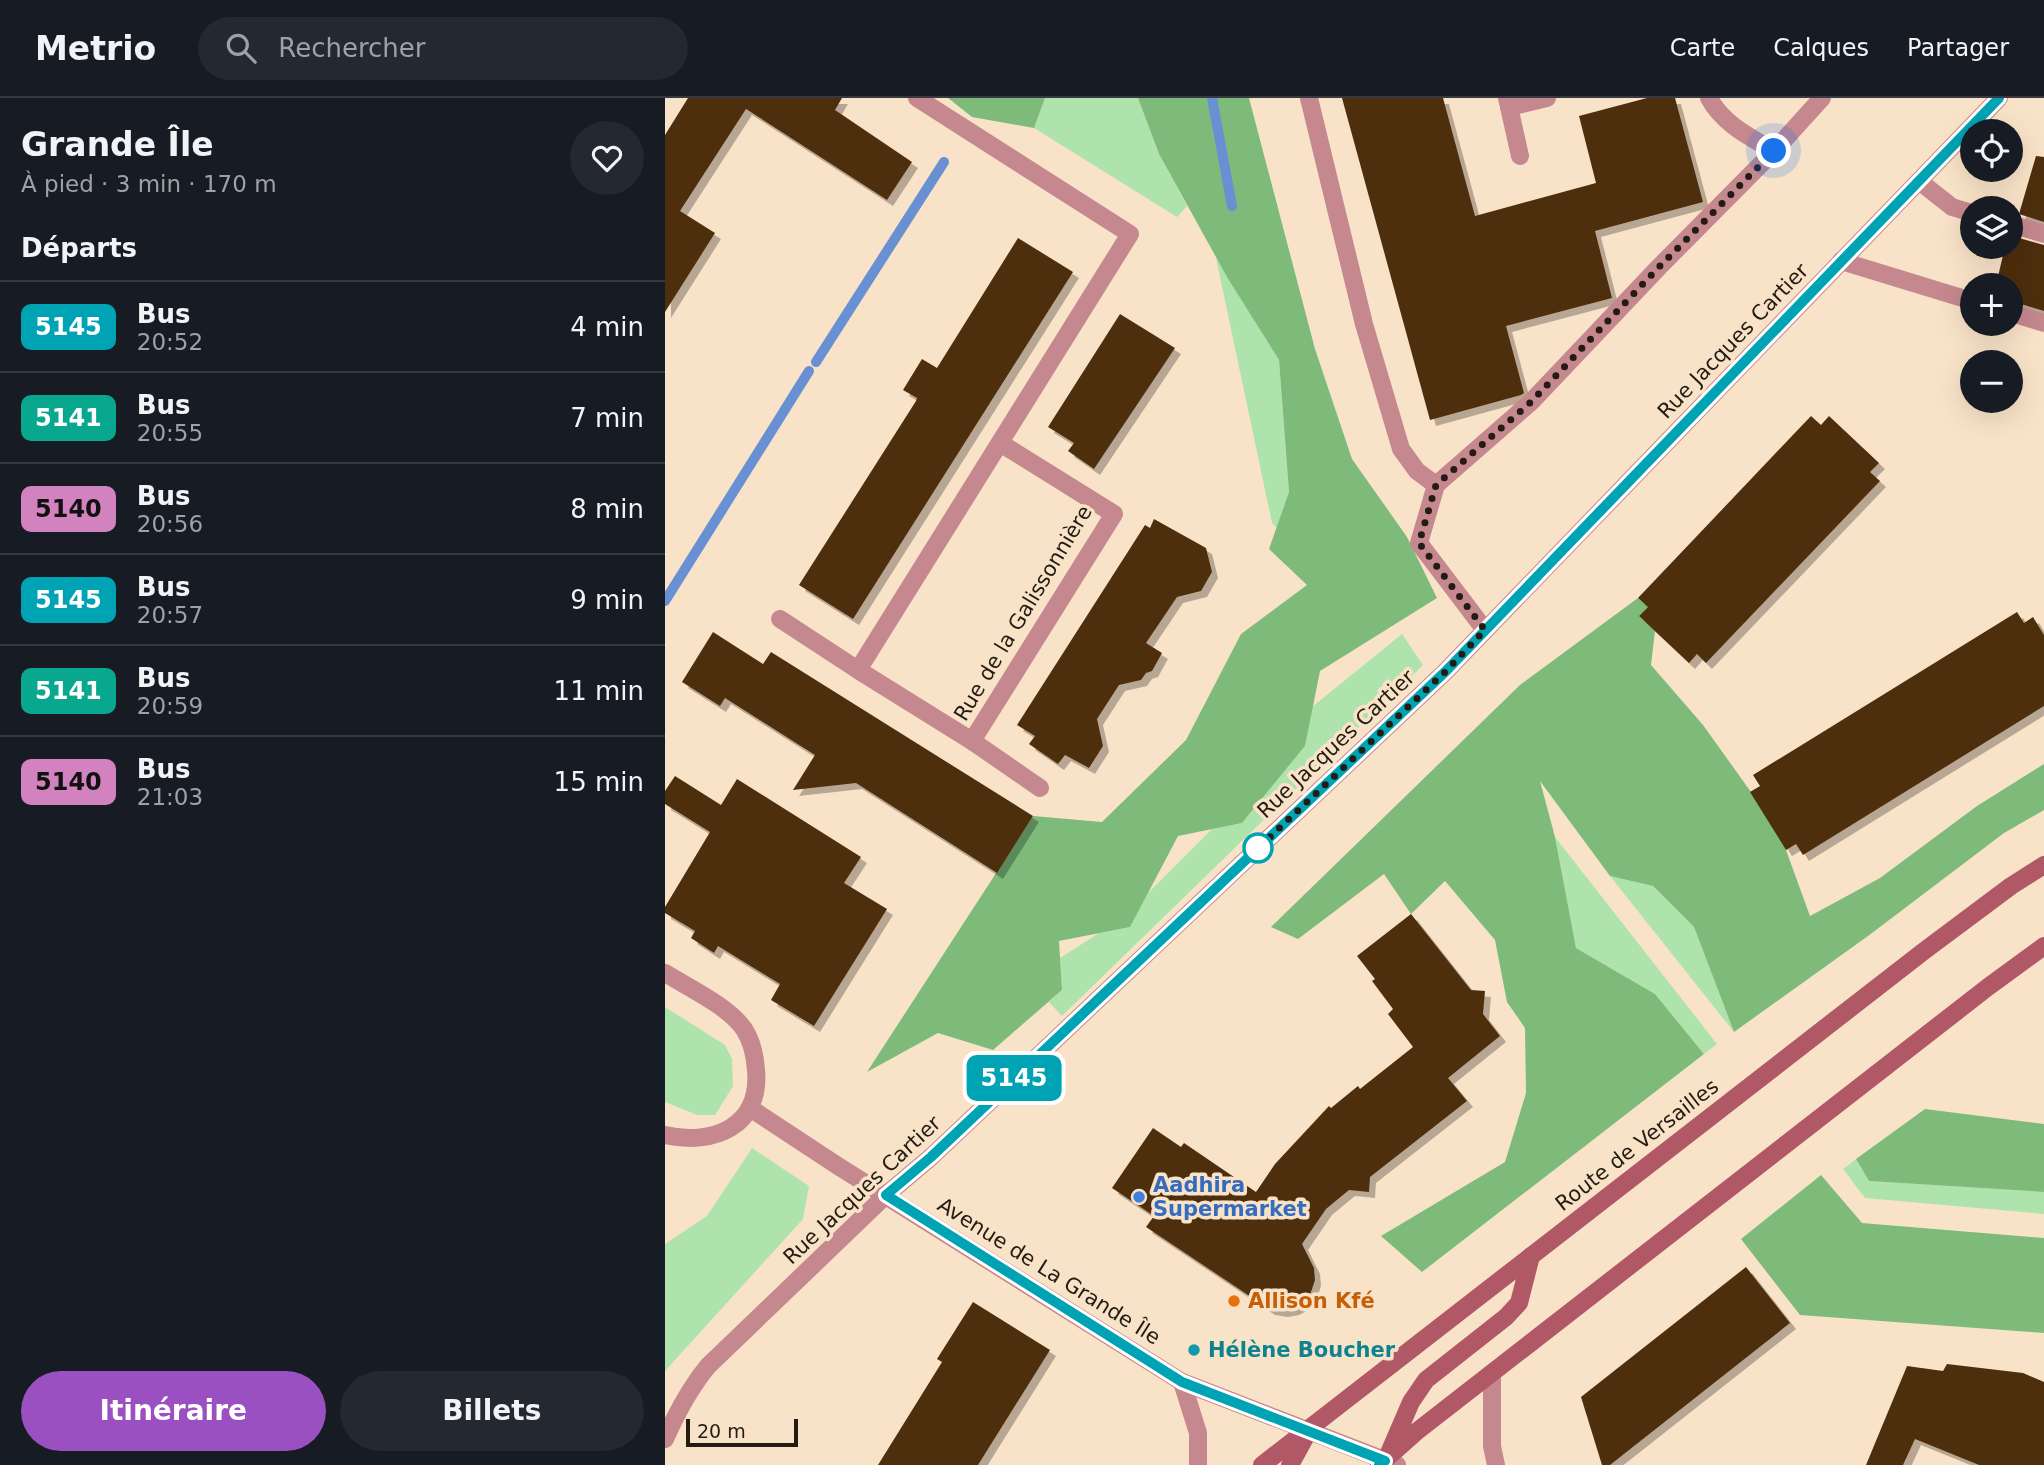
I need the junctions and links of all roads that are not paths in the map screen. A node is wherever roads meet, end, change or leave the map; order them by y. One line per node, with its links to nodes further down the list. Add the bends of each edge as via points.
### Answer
1 (917, 98): 18 (street, via 1131,234)
2 (1309, 98): 19 (street, via 1367,336 1401,449 1417,471)
3 (1547, 98): 7 (street)
4 (1709, 98): 8 (street, via 1743,133)
5 (1822, 98): 8 (street)
6 (1999, 98): 10 (street, Rue Jacques Cartier)
7 (1508, 103): 9 (street)
8 (1774, 151): 19 (street, via 1531,402)
9 (1520, 156)
10 (1919, 181): 11 (street); 14 (street, Rue Jacques Cartier)
11 (1960, 209)
12 (2023, 228): 13 (street)
13 (2044, 234)
14 (1841, 261): 15 (street); 21 (street, Rue Jacques Cartier)
15 (1960, 297)
16 (2023, 317): 17 (street)
17 (2044, 323)
18 (1000, 443): 22 (street); 23 (street, Rue de la Galissonnière, via 1114,514)
19 (1436, 485): 21 (street, via 1419,543)
20 (780, 619): 22 (street, Rue de la Galissonnière)
21 (1485, 630): 30 (street, Rue Jacques Cartier)
22 (858, 670): 23 (street, Rue de la Galissonnière)
23 (972, 741): 24 (street, Rue de la Galissonnière)
24 (1039, 788)
25 (2044, 865): 31 (main road, Route de Versailles, via 1924,951)
26 (2044, 946): 32 (main road)
27 (665, 973): 28 (street, via 734,1017 745,1031 753,1047 757,1078)
28 (750, 1108): 29 (street, via 740,1122 725,1131 682,1139); 30 (street, Avenue de La Grande Île)
29 (665, 1135)
30 (886, 1195): 33 (street, Avenue de La Grande Île); 35 (street, Rue Jacques Cartier, via 708,1366 680,1405)
31 (1531, 1256): 34 (main road, Route de Versailles); 36 (main road, via 1519,1303 1426,1380 1411,1402)
32 (1492, 1374): 36 (main road, via 1416,1432); 40 (street)
33 (1182, 1382): 34 (street, Avenue de La Grande Île); 37 (street, via 1198,1433)
34 (1309, 1430): 36 (street, Avenue de La Grande Île); 38 (main road, Route de Versailles); 39 (main road)
35 (665, 1439)
36 (1387, 1463)
37 (1198, 1465)
38 (1262, 1465)
39 (1290, 1465)
40 (1496, 1465)

